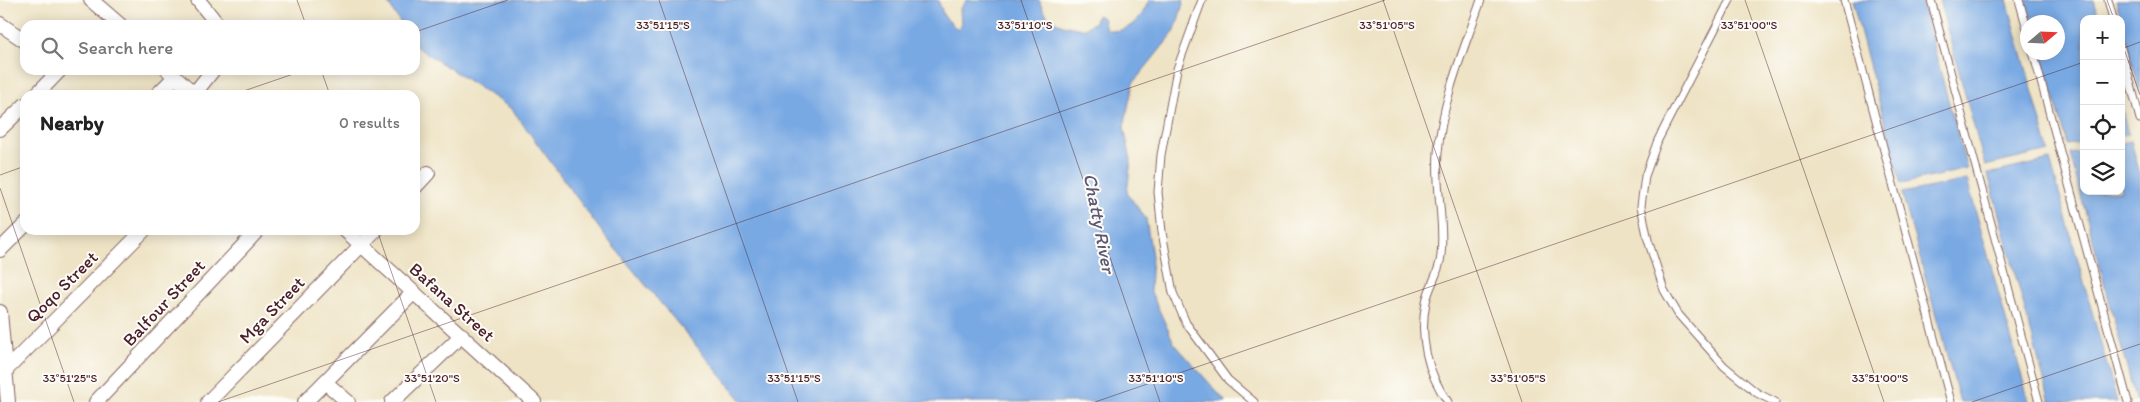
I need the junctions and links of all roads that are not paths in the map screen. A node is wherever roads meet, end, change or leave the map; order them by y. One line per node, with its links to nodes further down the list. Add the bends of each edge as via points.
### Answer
1 (91, 0): 12 (street)
2 (198, 0): 13 (street)
3 (1202, 0): 51 (lane, via 1177,69 1161,154 1158,192 1162,232 1173,293 1186,323 1228,380)
4 (1481, 0): 52 (lane, via 1445,105 1438,154 1441,256 1426,301 1424,340 1428,367)
5 (1730, 0): 44 (lane, via 1658,140 1645,176 1641,206 1664,290 1678,314 1724,366)
6 (1844, 0): 54 (lane)
7 (1931, 0): 55 (lane)
8 (2019, 0): 10 (lane)
9 (2108, 0): 11 (lane)
10 (2023, 15)
11 (2112, 15)
12 (110, 20)
13 (214, 20)
14 (0, 24): 15 (street)
15 (20, 38)
16 (2035, 60): 56 (lane)
17 (2124, 60): 27 (lane)
18 (54, 75): 22 (street)
19 (171, 75): 23 (street)
20 (173, 75): 24 (street)
21 (210, 75): 25 (street)
22 (40, 90)
23 (161, 90)
24 (190, 90)
25 (197, 90)
26 (20, 110): 28 (street)
27 (2140, 119)
28 (0, 129)
29 (428, 173): 30 (street)
30 (420, 182)
31 (20, 230): 37 (street)
32 (139, 235): 41 (street, Qoqo Street)
33 (253, 235): 46 (street, Balfour Street)
34 (351, 235): 36 (street, Bafana Street)
35 (371, 235): 36 (street, Mga Street)
36 (362, 245): 38 (street, Bafana Street); 47 (street, Mga Street)
37 (0, 250)
38 (414, 292): 40 (street, Bafana Street); 42 (street)
39 (0, 312): 41 (street)
40 (462, 335): 43 (street, Bafana Street); 50 (street)
41 (5, 371): 45 (street)
42 (325, 382): 48 (street); 49 (street)
43 (528, 400)
44 (1765, 400): 53 (lane)
45 (8, 402)
46 (96, 402)
47 (208, 402)
48 (305, 402)
49 (348, 402)
50 (392, 402)
51 (1254, 402)
52 (1448, 402)
53 (1774, 402)
54 (1951, 402)
55 (2040, 402)
56 (2128, 402)

